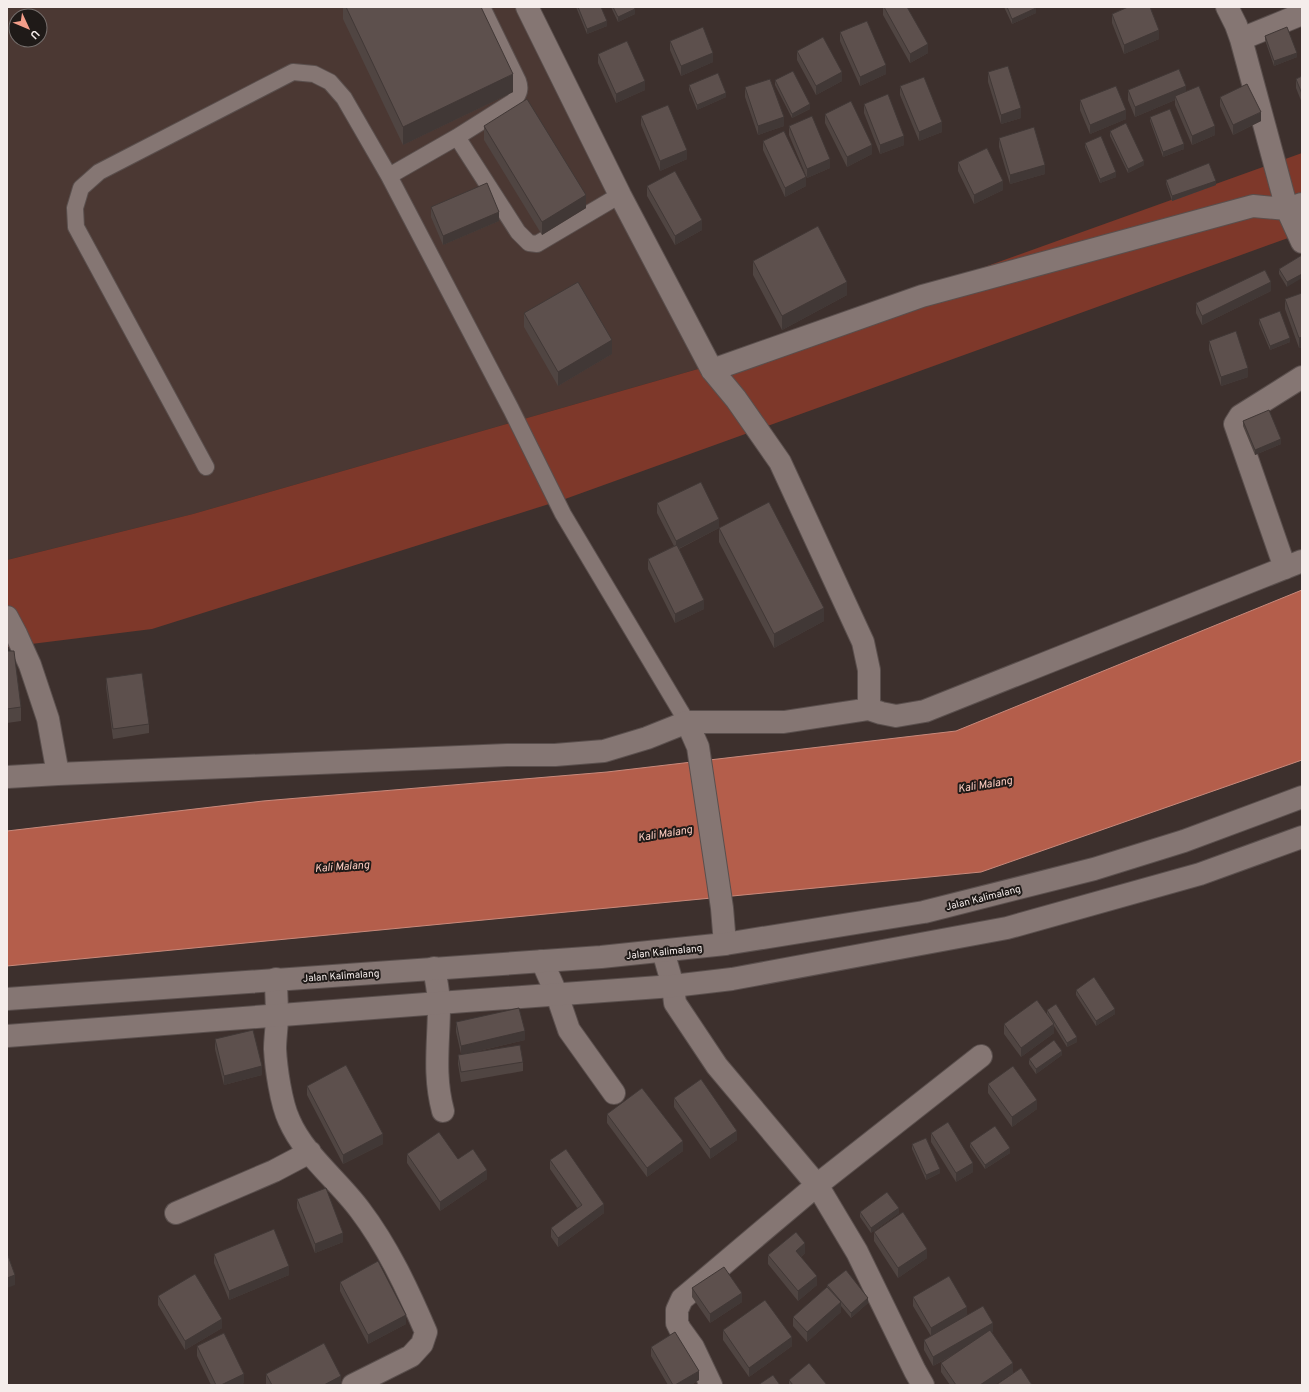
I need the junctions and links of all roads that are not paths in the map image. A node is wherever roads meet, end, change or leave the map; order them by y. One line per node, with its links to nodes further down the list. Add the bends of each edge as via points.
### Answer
1 (482, 7): 6 (lane, via 518,81 519,94 514,101)
2 (527, 7): 8 (street)
3 (1227, 7): 5 (street)
4 (1302, 14): 5 (street)
5 (1241, 39): 9 (street)
6 (457, 137): 7 (lane); 8 (lane, via 518,232 528,243 537,244)
7 (389, 176): 13 (lane, via 344,98 330,82 314,74 293,72 99,172 81,188 75,208 76,227); 17 (lane, via 563,514)
8 (620, 195): 11 (street)
9 (1295, 206): 10 (street); 11 (street, via 1253,206 922,296)
10 (1302, 242)
11 (712, 370): 16 (street, via 736,399 780,462 863,642 869,670)
12 (1302, 376): 14 (street, via 1240,416 1235,424)
13 (206, 467)
14 (1294, 565): 16 (street, via 925,711 896,716)
15 (7, 617): 18 (street, via 30,665 48,719)
16 (869, 709): 17 (street, via 784,722)
17 (687, 722): 18 (street, via 604,751); 22 (street, via 698,747)
18 (58, 774): 19 (street)
19 (7, 777)
20 (1302, 797): 22 (street, Jalan Kalimalang, via 1184,841 1086,870 924,912)
21 (1302, 837): 27 (street, via 1200,874 1007,928 732,979)
22 (725, 944): 23 (street, Jalan Kalimalang)
23 (663, 951): 24 (street, Jalan Kalimalang); 27 (street)
24 (542, 962): 25 (street, Jalan Kalimalang); 28 (street)
25 (434, 968): 26 (street, Jalan Kalimalang); 30 (street)
26 (276, 979): 29 (street, Jalan Kalimalang); 31 (street)
27 (673, 986): 28 (street); 37 (street, via 675,1003 717,1066)
28 (557, 995): 30 (street); 34 (street, via 569,1030)
29 (7, 999)
30 (439, 1003): 31 (street); 35 (street, via 438,1088)
31 (277, 1016): 32 (street); 36 (street, via 275,1049 282,1097 288,1120 300,1142)
32 (7, 1036)
33 (982, 1056): 37 (street)
34 (614, 1093)
35 (443, 1111)
36 (310, 1152): 38 (street, via 274,1171); 39 (street, via 360,1210 384,1245 426,1332 422,1344 411,1356)
37 (817, 1185): 40 (street, via 682,1299 677,1310 677,1323 693,1348); 41 (street, via 857,1252)
38 (176, 1213)
39 (353, 1385)
40 (711, 1385)
41 (923, 1385)

